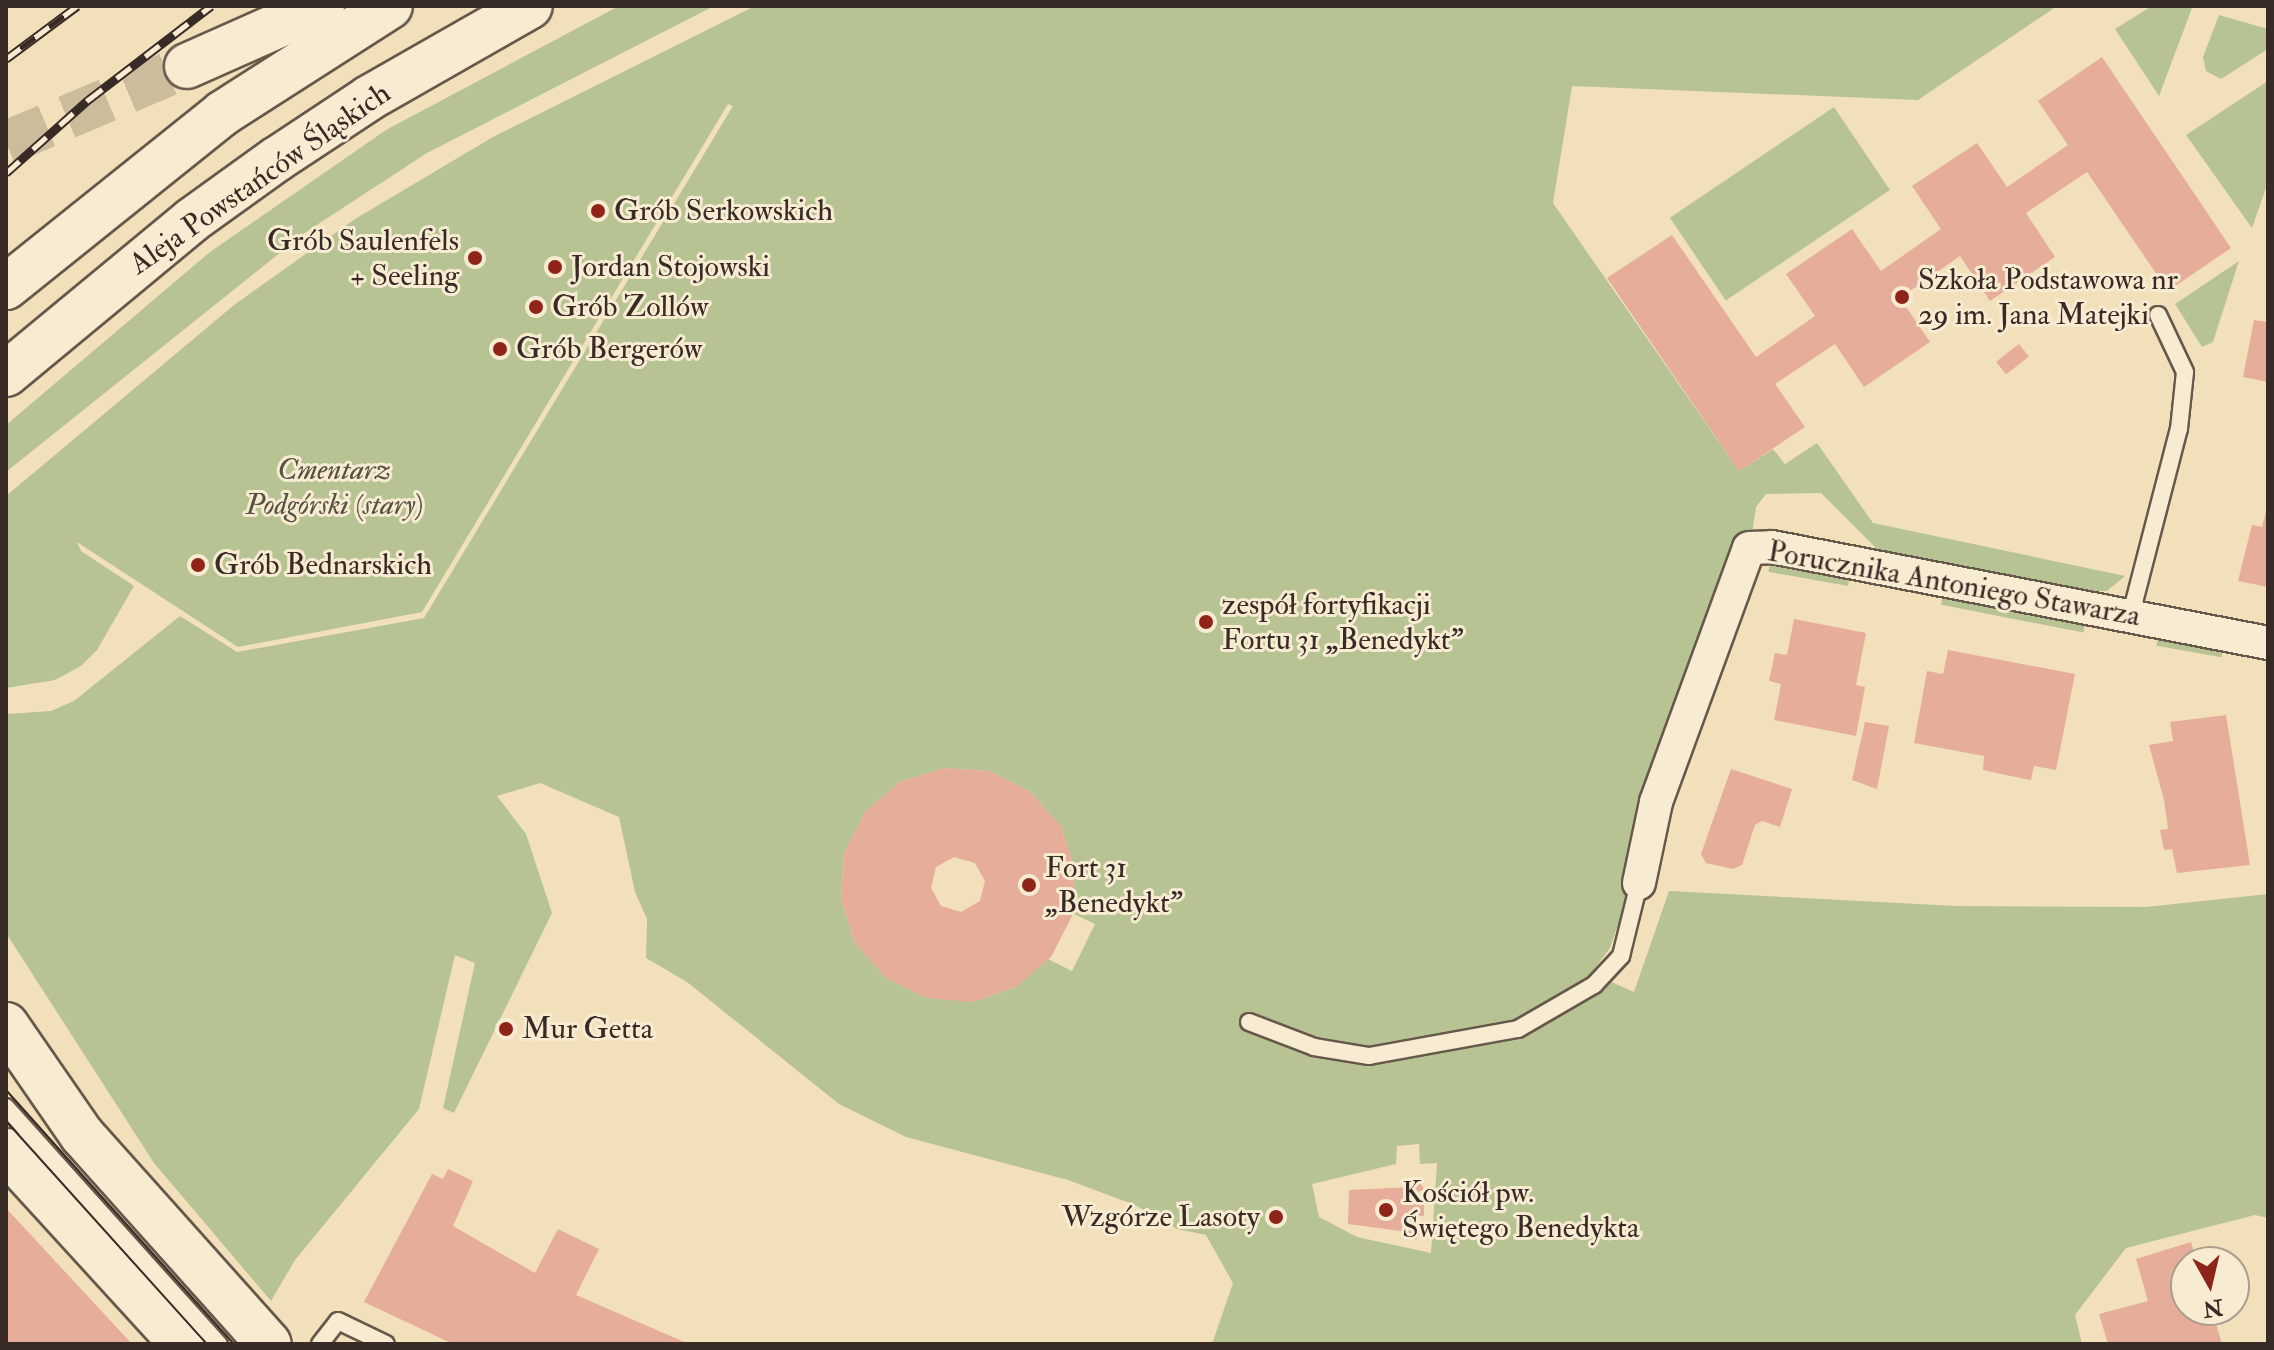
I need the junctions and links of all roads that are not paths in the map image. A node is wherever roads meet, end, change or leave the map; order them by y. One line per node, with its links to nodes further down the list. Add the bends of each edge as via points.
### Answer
1 (322, 6): 4 (main road)
2 (390, 6): 5 (main road, via 223,113)
3 (530, 6): 7 (main road, Aleja Powstańców Śląskich, via 369,98 277,159 192,220)
4 (187, 66)
5 (6, 287)
6 (2158, 315): 8 (lane, via 2185,372 2179,429)
7 (6, 374)
8 (2131, 614): 9 (street, Porucznika Antoniego Stawarza); 10 (street, Porucznika Antoniego Stawarza, via 1772,547 1749,548 1656,802)
9 (2268, 643)
10 (1639, 883): 11 (lane, via 1621,956 1594,985 1518,1029 1369,1056 1314,1047)
11 (1249, 1022)
12 (6, 1025): 17 (main road, via 82,1135)
13 (6, 1107): 16 (lane)
14 (6, 1151): 15 (main road)
15 (182, 1344)
16 (219, 1344)
17 (269, 1344)
18 (320, 1344): 19 (lane, via 338,1321)
19 (386, 1344)

